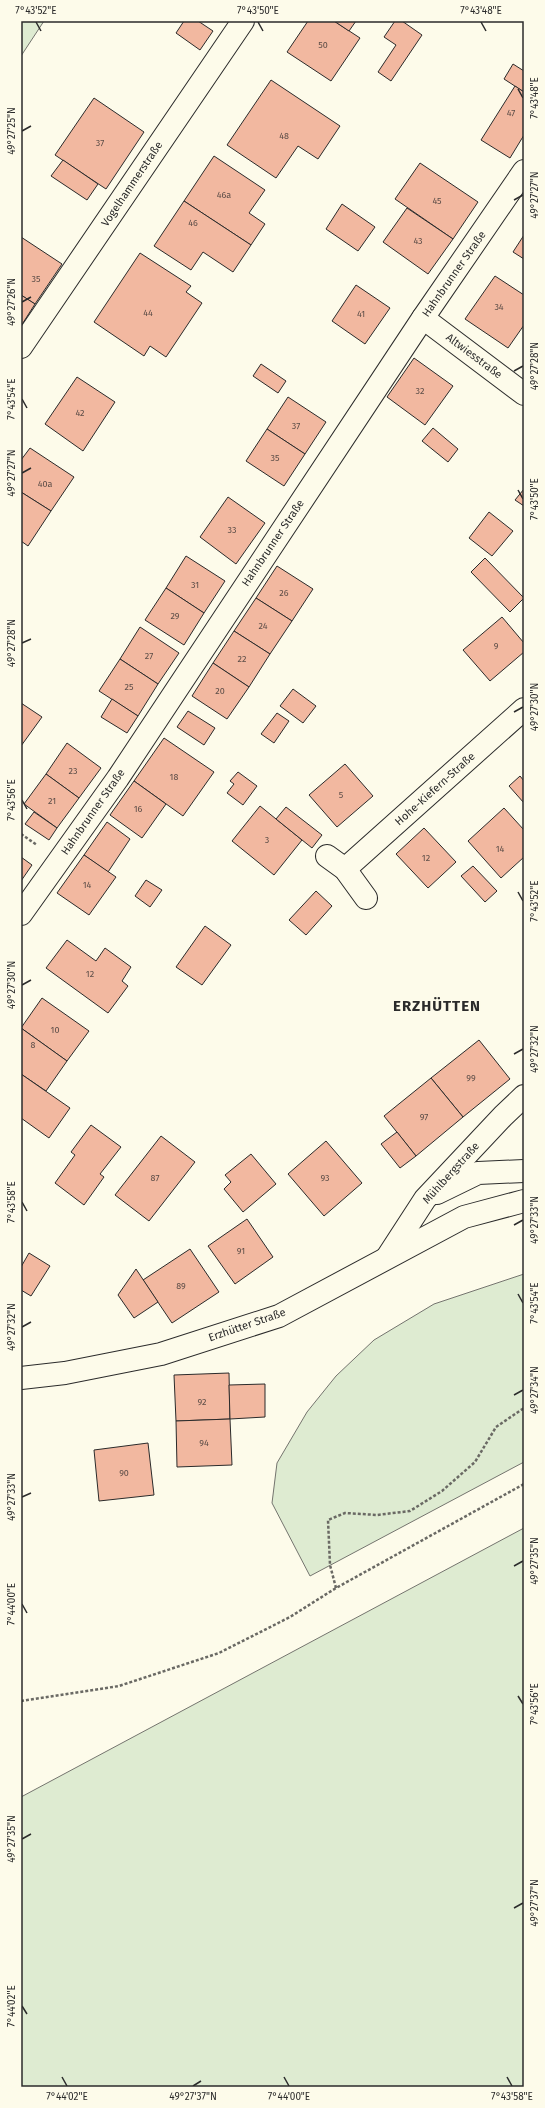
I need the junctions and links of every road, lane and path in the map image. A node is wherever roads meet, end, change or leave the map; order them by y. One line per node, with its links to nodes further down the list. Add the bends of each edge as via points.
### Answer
1 (243, 21): 4 (street, Vogelhammerstraße)
2 (524, 171): 3 (street, Hahnbrunner Straße)
3 (423, 318): 5 (street, Altwiesstraße); 12 (street, Hahnbrunner Straße, via 118,778)
4 (21, 347)
5 (524, 394)
6 (524, 709): 10 (street, Hohe-Kiefern-Straße)
7 (21, 834): 8 (path)
8 (38, 846)
9 (327, 856): 10 (street)
10 (345, 869): 11 (street)
11 (366, 898)
12 (21, 914)
13 (524, 1096): 15 (street, Mühlbergstraße, via 502,1116)
14 (524, 1171): 15 (street, via 478,1173)
15 (425, 1199): 17 (street, Mühlbergstraße)
16 (524, 1201): 17 (street, Erzhütter Straße, via 464,1217)
17 (387, 1257): 18 (street, Erzhütter Straße, via 279,1316 161,1354 65,1373)
18 (21, 1378)
19 (524, 1408): 21 (path, via 496,1427 475,1462 442,1492 410,1511 377,1515 345,1513 328,1520 330,1566)
20 (524, 1484): 21 (path)
21 (336, 1588): 22 (path, via 290,1617 219,1653 119,1686)
22 (21, 1701)

